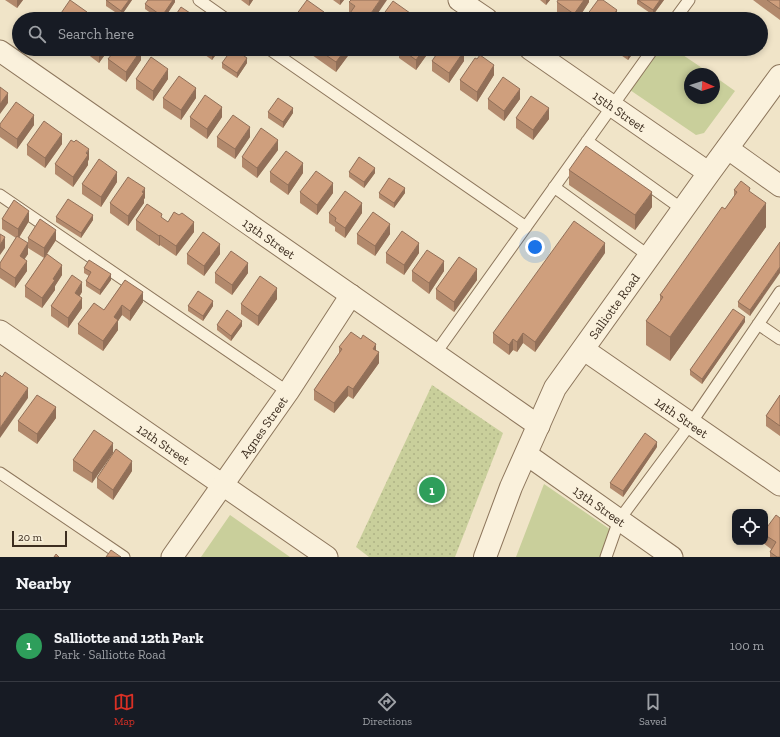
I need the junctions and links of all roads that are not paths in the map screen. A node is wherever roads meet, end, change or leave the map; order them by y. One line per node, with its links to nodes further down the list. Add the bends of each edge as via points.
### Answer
1 (199, 0): 4 (lane)
2 (460, 0): 5 (street)
3 (689, 0): 6 (lane)
4 (216, 12)
5 (477, 12)
6 (680, 12)
7 (0, 50): 23 (street, 13th Street)
8 (279, 56): 20 (lane)
9 (540, 56): 12 (street, 15th Street)
10 (648, 56): 12 (lane)
11 (780, 76): 14 (street, Salliotte Road)
12 (612, 106): 13 (lane); 15 (street, 15th Street)
13 (587, 141): 17 (lane); 19 (lane)
14 (727, 148): 15 (street, Salliotte Road); 16 (street)
15 (709, 173): 19 (street, Salliotte Road)
16 (780, 186)
17 (554, 187): 20 (lane); 21 (lane)
18 (0, 195): 29 (lane)
19 (682, 209): 21 (street, Salliotte Road)
20 (526, 227): 28 (lane)
21 (649, 256): 27 (street, Salliotte Road)
22 (780, 292): 24 (lane)
23 (351, 295): 28 (street, 13th Street); 29 (street, Agnes Street)
24 (758, 324): 26 (lane); 30 (lane)
25 (0, 331): 34 (street, 12th Street)
26 (780, 339)
27 (583, 349): 30 (street, 14th Street); 31 (street, Salliotte Road, via 555,388)
28 (435, 354): 31 (street, 13th Street)
29 (288, 392): 34 (street, Agnes Street)
30 (691, 423): 35 (street, 14th Street); 36 (lane)
31 (539, 426): 32 (street, Salliotte Road)
32 (526, 454): 36 (street, 13th Street); 40 (street, Salliotte Road)
33 (0, 473): 37 (lane)
34 (223, 484): 38 (street, Agnes Street); 39 (street, 12th Street)
35 (780, 485)
36 (619, 520): 41 (lane); 42 (street, 13th Street)
37 (124, 557)
38 (172, 557)
39 (327, 557)
40 (485, 557)
41 (606, 557)
42 (672, 557)

